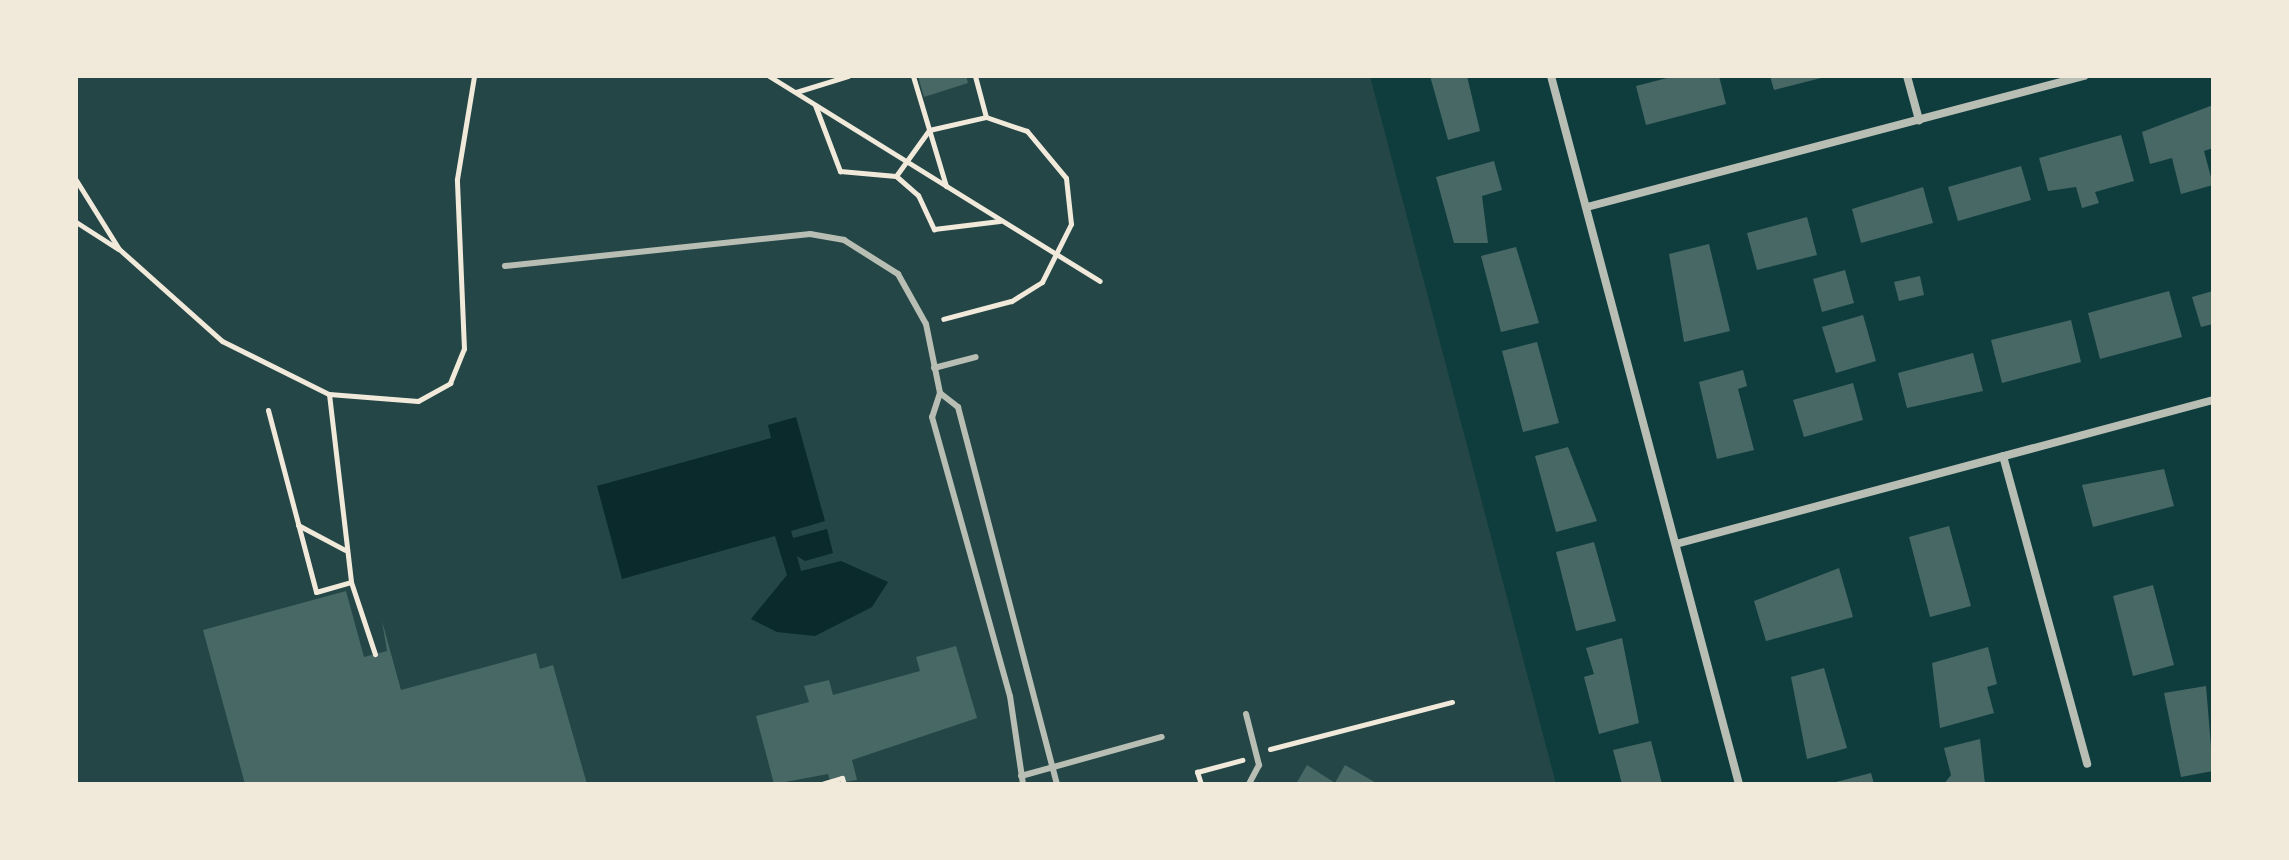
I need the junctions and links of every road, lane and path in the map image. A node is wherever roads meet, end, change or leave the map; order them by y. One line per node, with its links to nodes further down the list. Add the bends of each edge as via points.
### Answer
1 (474, 76): 29 (path, via 457,179 465,330 459,368 443,391 418,401)
2 (769, 76): 9 (path)
3 (848, 76): 9 (path)
4 (913, 76): 13 (path)
5 (975, 76): 11 (path)
6 (1551, 76): 18 (street)
7 (1907, 76): 12 (street)
8 (2084, 76): 12 (street)
9 (795, 92): 10 (path)
10 (814, 104): 14 (path); 15 (path, via 840,171)
11 (986, 117): 13 (path); 22 (path, via 1027,131 1066,178 1071,224)
12 (1919, 120): 18 (street)
13 (929, 130): 14 (path); 17 (path)
14 (902, 160): 15 (path); 17 (path)
15 (896, 176): 19 (path, via 918,195 934,229)
16 (76, 180): 21 (path)
17 (946, 186): 19 (path)
18 (1587, 207): 34 (street)
19 (1002, 221): 22 (path)
20 (76, 222): 21 (path)
21 (119, 249): 29 (path, via 222,341)
22 (1059, 258): 24 (path); 25 (path, via 1022,296)
23 (505, 266): 27 (lane, via 826,235 878,258 908,287)
24 (1100, 281)
25 (943, 319)
26 (976, 357): 27 (lane)
27 (934, 368): 28 (lane)
28 (940, 393): 43 (lane, via 958,407); 44 (lane, via 932,417 1010,696)
29 (329, 394): 35 (path)
30 (2213, 400): 32 (street)
31 (268, 410): 33 (path)
32 (2003, 456): 34 (street); 42 (street)
33 (297, 524): 35 (path); 36 (path, via 316,592)
34 (1676, 544): 51 (street)
35 (346, 551): 36 (path)
36 (351, 582): 37 (path)
37 (375, 654)
38 (1452, 702): 41 (path)
39 (1246, 714): 41 (lane)
40 (1162, 737): 43 (lane)
41 (1256, 753): 49 (path, via 1197,772); 50 (lane, via 1259,765)
42 (2087, 764)
43 (1052, 767): 44 (lane); 48 (lane)
44 (1021, 776): 47 (lane)
45 (822, 784): 46 (path, via 842,778)
46 (844, 784)
47 (1023, 784)
48 (1057, 784)
49 (1201, 784)
50 (1249, 784)
51 (1739, 784)

